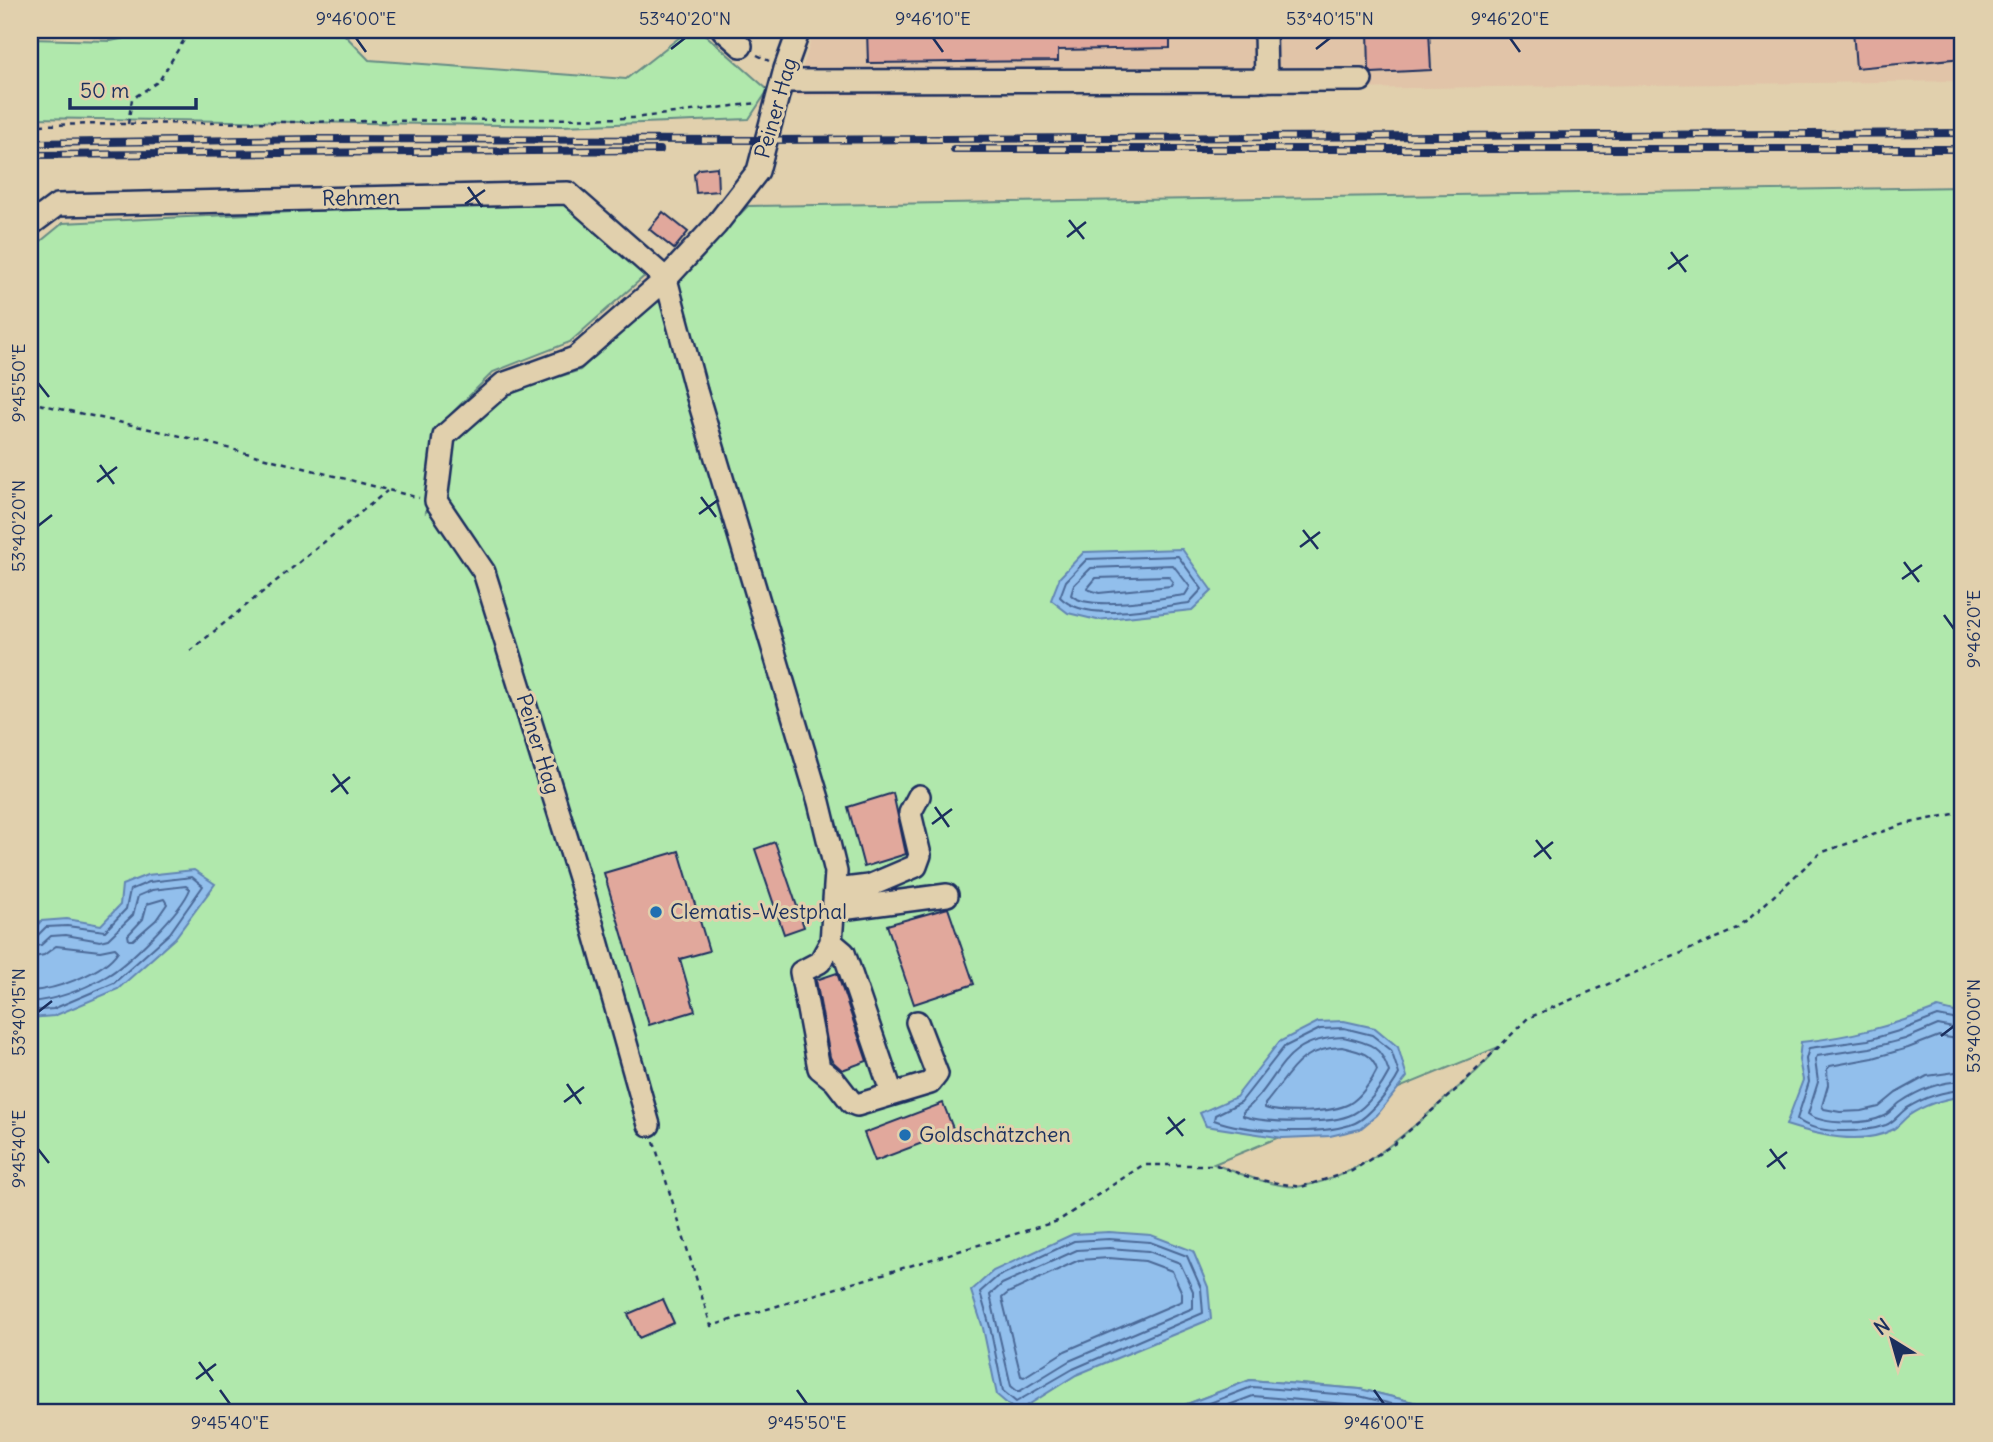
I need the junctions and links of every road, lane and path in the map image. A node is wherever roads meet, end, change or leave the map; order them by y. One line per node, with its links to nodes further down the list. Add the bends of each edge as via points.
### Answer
1 (190, 30): 9 (path, via 159,81 132,99)
2 (723, 30): 5 (street)
3 (799, 30): 8 (street, Peiner Hag)
4 (1265, 30): 6 (street)
5 (741, 46): 8 (path)
6 (1266, 80): 7 (street); 8 (street)
7 (1361, 80)
8 (782, 84): 9 (path, via 633,118); 12 (street, Peiner Hag, via 758,171)
9 (128, 124): 10 (path)
10 (30, 125)
11 (30, 225): 12 (street, Rehmen, via 57,205 568,193)
12 (666, 279): 15 (street, Peiner Hag, via 575,358 502,384 444,436); 20 (street, via 819,802 836,872)
13 (30, 402): 14 (path, via 185,437)
14 (387, 491): 15 (path); 16 (path)
15 (436, 501): 24 (street, Peiner Hag, via 484,572 581,884)
16 (190, 651)
17 (919, 796): 19 (street, via 910,813 920,855)
18 (1963, 811): 24 (path, via 1905,824 1820,853 1738,929 1528,1018 1394,1144 1352,1171 1301,1187 1254,1179 1216,1165 1143,1165 1058,1221 711,1326)
19 (916, 866): 20 (street); 20 (street, via 937,896)
20 (835, 900): 21 (street)
21 (831, 942): 23 (street, via 844,953); 23 (street, via 820,962 801,972 819,1068 857,1105)
22 (917, 1022): 23 (street, via 937,1074 930,1083)
23 (892, 1094)
24 (649, 1125)

